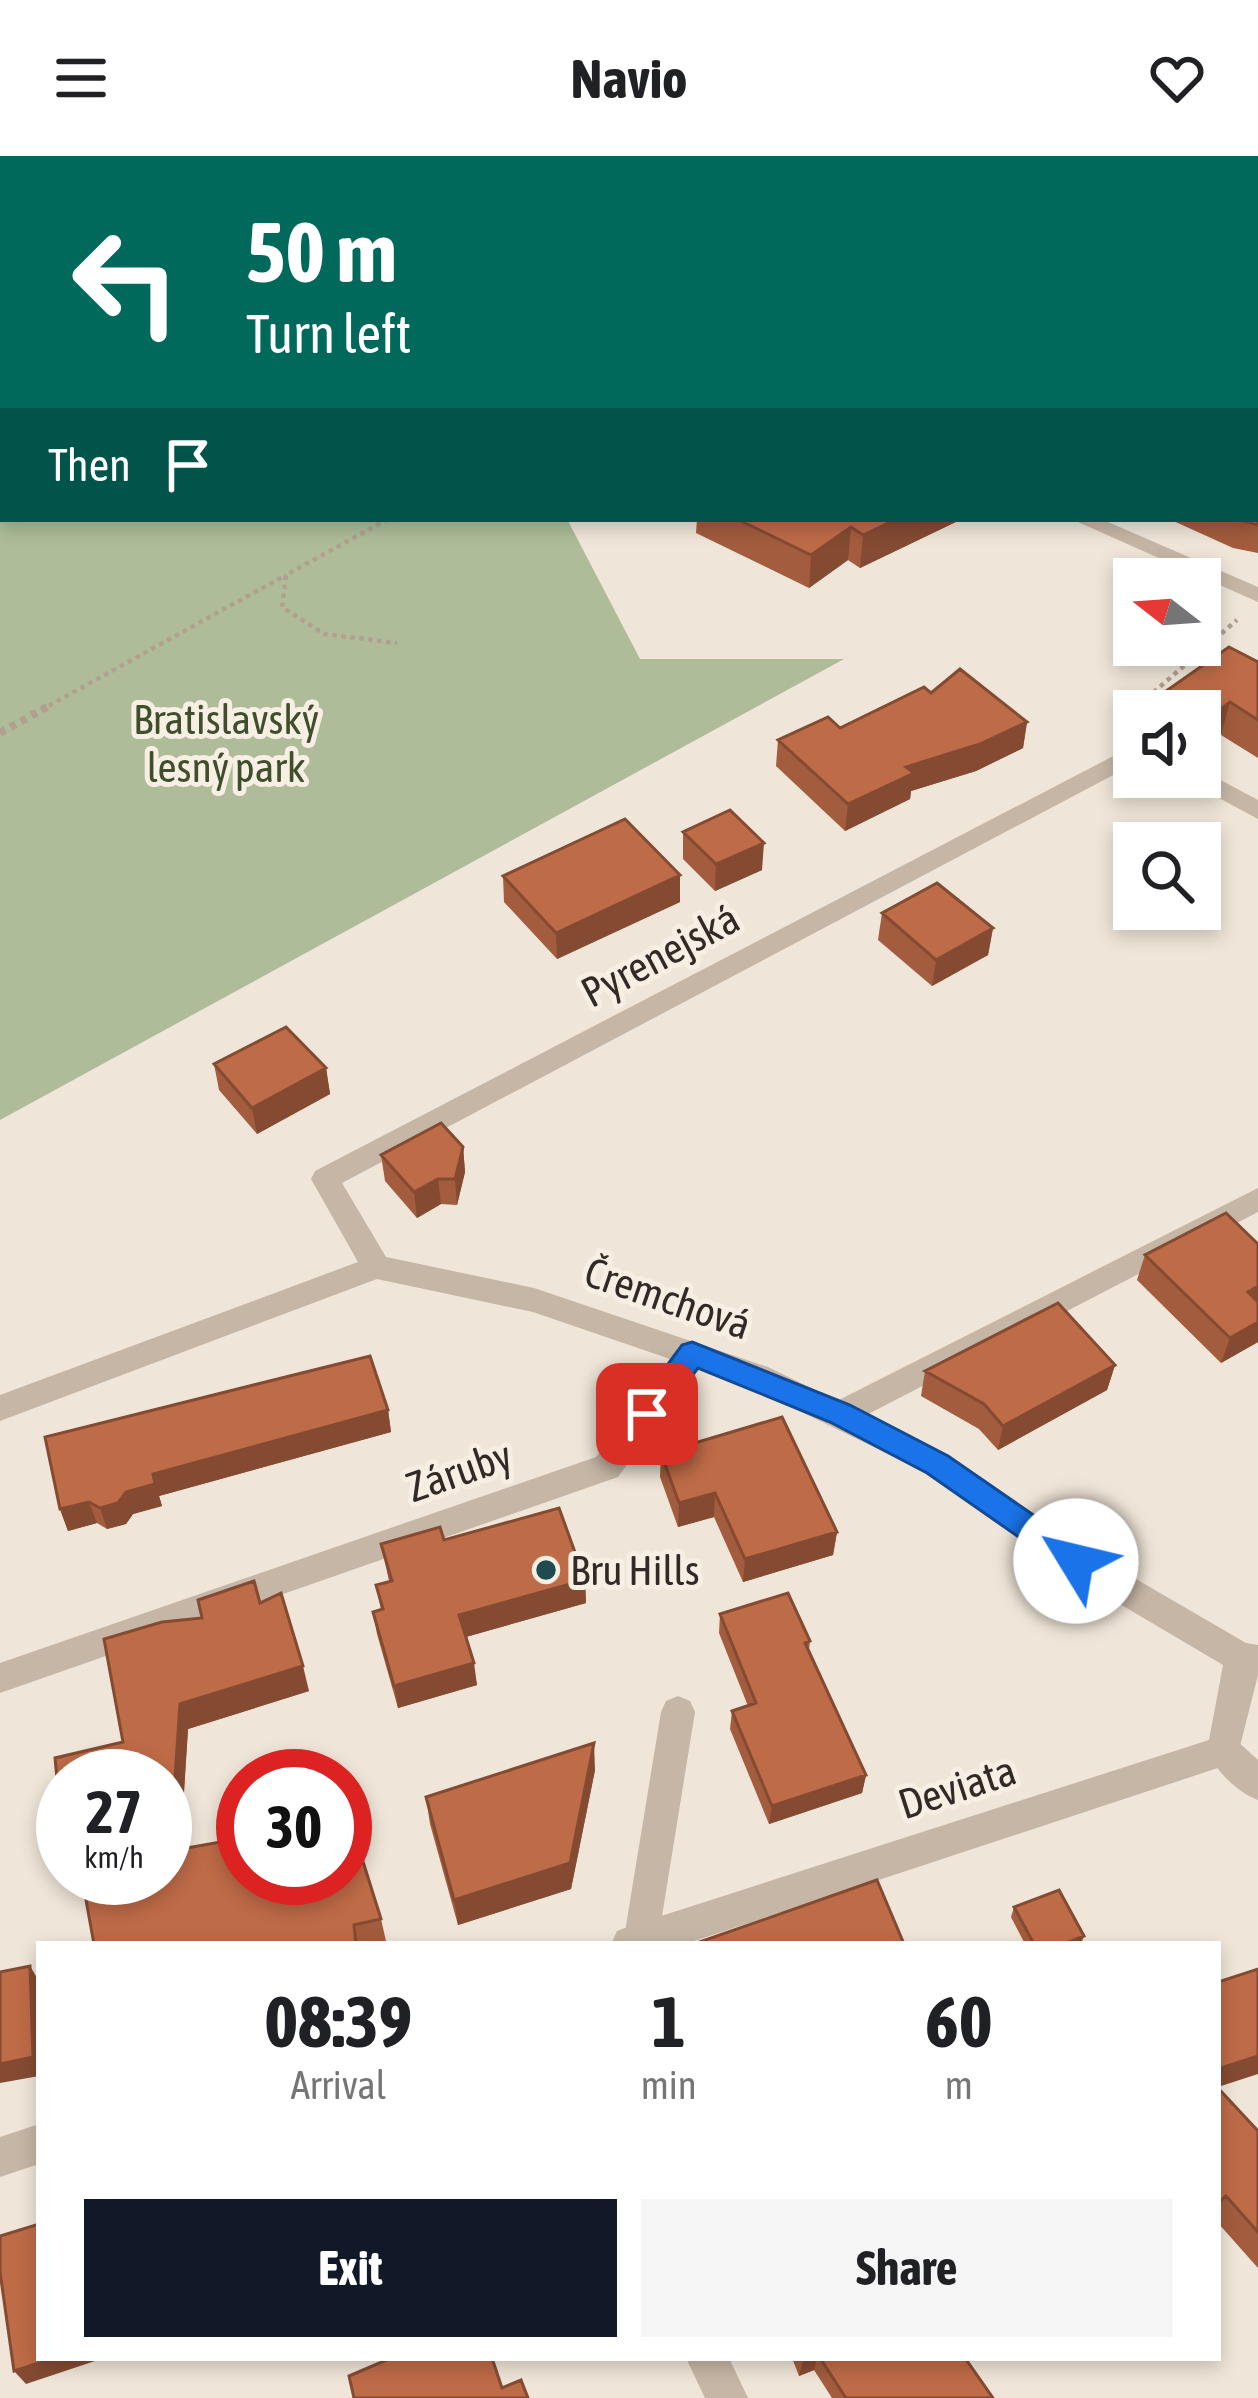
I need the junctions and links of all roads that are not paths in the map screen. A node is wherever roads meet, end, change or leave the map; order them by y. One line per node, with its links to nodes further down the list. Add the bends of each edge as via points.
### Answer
1 (1089, 522): 2 (street)
2 (1258, 595)
3 (1113, 764): 7 (street, Pyrenejská, via 325,1179)
4 (1221, 789): 5 (street)
5 (1258, 811)
6 (1258, 1199): 10 (street)
7 (376, 1267): 8 (street, Čremchová, via 534,1300); 9 (street)
8 (692, 1353): 10 (street, Čremchová); 12 (street, Záruby, via 608,1467)
9 (0, 1408)
10 (840, 1414): 11 (street, Čremchová, via 938,1464 1076,1561)
11 (1250, 1659): 14 (street)
12 (0, 1678)
13 (678, 1712): 16 (street)
14 (1224, 1750): 15 (street); 17 (street, Deviata)
15 (1258, 1784)
16 (637, 1941)
17 (643, 1941)
18 (36, 2145): 19 (street)
19 (0, 2157)
20 (708, 2361): 21 (street)
21 (727, 2398)

